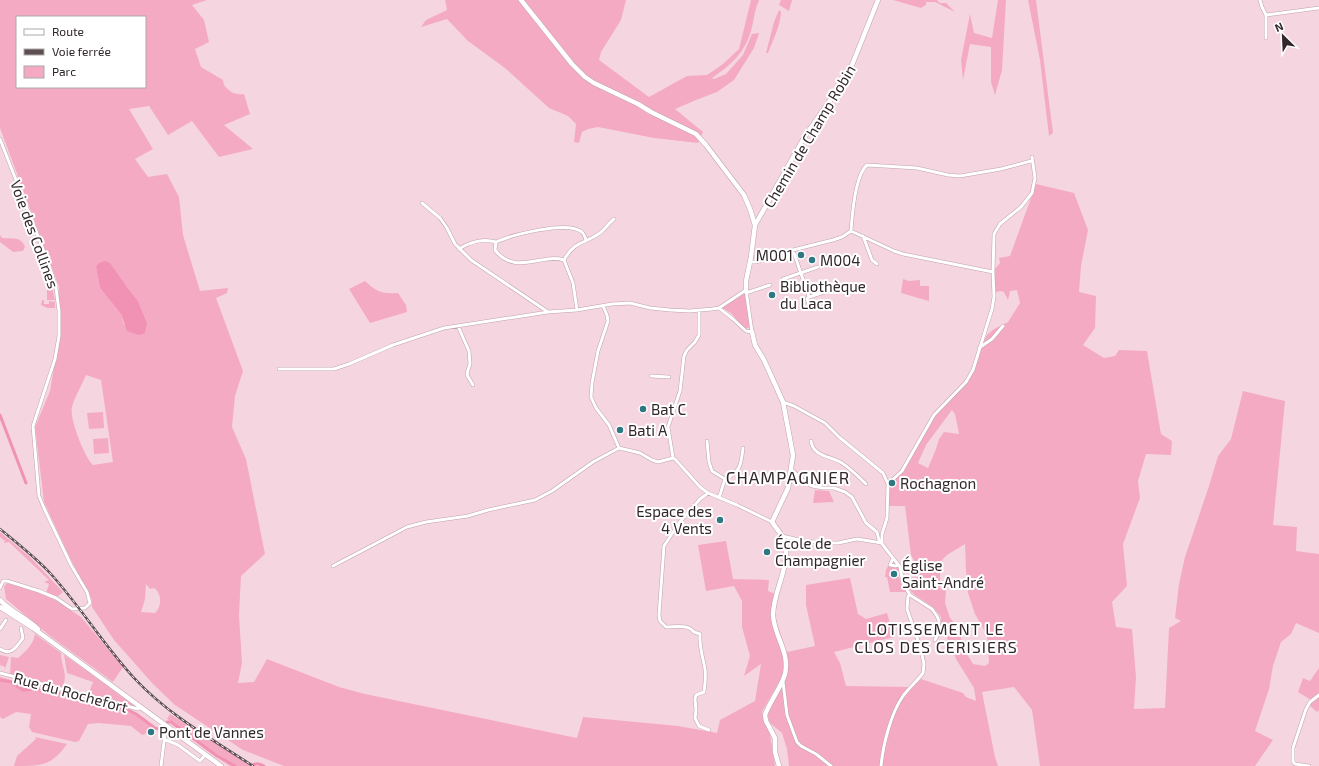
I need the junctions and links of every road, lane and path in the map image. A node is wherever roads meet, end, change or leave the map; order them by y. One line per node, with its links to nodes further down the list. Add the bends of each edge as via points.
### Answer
1 (521, 0): 10 (street, via 585,77 701,138 744,195)
2 (878, 0): 10 (street, Chemin de Champ Robin, via 848,75 805,136)
3 (1260, 0): 5 (street)
4 (1319, 8): 5 (street)
5 (1266, 15): 6 (street)
6 (1266, 38)
7 (0, 139): 62 (street, Voie des Collines, via 48,262 56,288 59,311 59,336 55,359 33,426 40,496 90,603 85,608 72,609 39,591 7,581)
8 (422, 203): 15 (street, via 440,218)
9 (614, 219): 13 (street, via 600,233)
10 (755, 226): 18 (street)
11 (851, 231): 12 (street); 16 (street, via 842,238); 21 (street, via 855,196 863,169 867,165 917,168 960,176 1001,170 1032,159 1032,193 1021,208 1000,224 994,234)
12 (863, 236): 19 (street, via 872,260); 21 (street, via 903,254)
13 (586, 240): 14 (street, via 583,233 568,228 535,231); 17 (street, via 576,245)
14 (496, 242): 15 (street, via 474,242); 17 (street, via 497,253 505,259 523,264 556,257)
15 (459, 249): 33 (street, via 471,260)
16 (793, 250): 18 (street); 22 (street)
17 (564, 260): 31 (street, via 571,274)
18 (750, 262): 26 (street)
19 (877, 264)
20 (818, 267): 22 (street)
21 (993, 272): 37 (street, via 992,309)
22 (802, 273): 23 (street); 27 (street)
23 (783, 279)
24 (770, 285): 26 (street)
25 (834, 289): 27 (street)
26 (746, 291): 30 (street); 36 (street)
27 (809, 297): 29 (street, via 807,299)
28 (604, 306): 31 (street); 32 (street, via 630,303 660,309); 45 (street, via 608,321 598,351 591,397 609,425)
29 (810, 307)
30 (718, 308): 32 (street); 36 (street, via 746,331)
31 (577, 310): 33 (street)
32 (699, 310): 47 (street, via 699,334 684,356 680,391 668,426)
33 (548, 312): 34 (street)
34 (458, 326): 38 (street, via 393,345 334,369); 41 (street, via 469,351 470,364 467,374)
35 (1003, 326): 37 (street)
36 (752, 332): 42 (street)
37 (980, 348): 51 (street, via 971,375 937,411 902,471)
38 (279, 369)
39 (651, 376): 40 (street)
40 (669, 376)
41 (473, 385)
42 (783, 402): 48 (street, via 793,455); 51 (street, via 824,423 882,472)
43 (707, 441): 49 (street, via 712,471)
44 (811, 441): 50 (street, via 817,452 826,458 841,462)
45 (619, 448): 47 (street, via 640,453 658,462); 61 (street, via 535,500 407,527)
46 (743, 448): 49 (street, via 740,469)
47 (672, 458): 52 (street)
48 (791, 469): 54 (street, via 788,488); 55 (street, via 812,486 834,488 852,497 866,523)
49 (725, 479): 53 (street)
50 (866, 484)
51 (888, 484): 56 (street, via 887,518)
52 (708, 493): 53 (street); 78 (street, via 679,523 663,549 659,615 660,621 666,627 690,628 700,634 705,681 704,692 696,695 695,718 699,726)
53 (719, 498): 54 (street)
54 (772, 522): 57 (street)
55 (878, 534): 56 (street); 58 (street)
56 (882, 534): 58 (street)
57 (782, 536): 58 (street, via 826,543 858,538); 74 (street, via 784,562 773,613 774,625 786,657)
58 (882, 543): 59 (street)
59 (893, 558): 60 (street); 60 (street, via 890,565)
60 (898, 565): 64 (street, via 903,583)
61 (333, 566)
62 (1, 583): 63 (street, Voie des Collines)
63 (0, 588)
64 (910, 595): 71 (street, via 932,609 937,616 939,628); 87 (street, via 907,609 920,646 923,673 896,707)
65 (0, 600): 70 (street, via 30,621)
66 (0, 607): 70 (street)
67 (6, 620): 69 (street)
68 (21, 628): 72 (street, via 23,638 13,651)
69 (0, 629)
70 (50, 640): 76 (street)
71 (935, 640)
72 (0, 649)
73 (0, 673): 76 (street, Rue du Rochefort, via 138,709)
74 (782, 680): 85 (street, via 765,715 774,736); 86 (street, via 787,715 797,742)
75 (1319, 695): 88 (street, via 1308,706 1292,751 1295,764)
76 (141, 707): 77 (street)
77 (167, 728): 79 (street); 80 (street)
78 (709, 730)
79 (164, 739): 81 (street, via 178,745); 82 (street)
80 (205, 755): 81 (street); 84 (street)
81 (200, 761): 83 (street)
82 (161, 766)
83 (201, 766)
84 (221, 766)
85 (779, 766)
86 (831, 766)
87 (881, 766)
88 (1309, 766)

